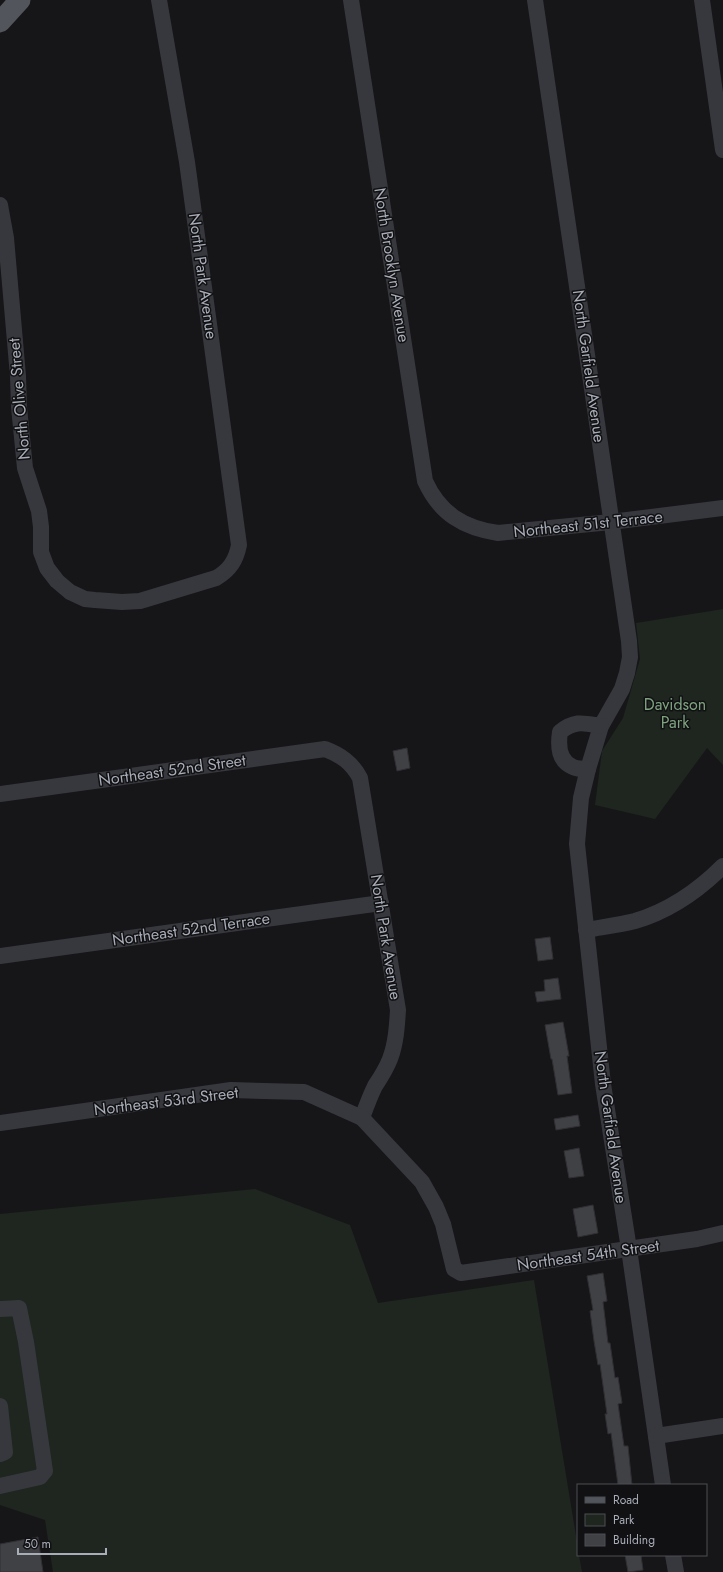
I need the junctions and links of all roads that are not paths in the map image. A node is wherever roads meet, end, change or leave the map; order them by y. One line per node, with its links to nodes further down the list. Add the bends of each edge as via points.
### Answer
1 (20, 0): 6 (main road)
2 (159, 0): 12 (street, North Park Avenue, via 187,162 238,537 238,553 229,568 216,578 140,600 95,600 77,596)
3 (351, 0): 10 (street, North Brooklyn Avenue, via 425,481 438,503)
4 (535, 0): 11 (street, North Garfield Avenue)
5 (702, 0): 7 (street)
6 (0, 22)
7 (723, 150)
8 (0, 205): 12 (street, North Olive Street, via 6,238 25,468 39,511 40,544 44,560 51,575)
9 (723, 508): 11 (street, Northeast 51st Terrace)
10 (455, 519): 11 (street, Northeast 51st Terrace, via 481,531 498,533)
11 (611, 522): 13 (street, North Garfield Avenue, via 630,641 630,657 622,689)
12 (62, 586)
13 (601, 726): 15 (street, North Garfield Avenue); 15 (street, via 579,722 567,726 560,732 558,746 562,759 572,767)
14 (342, 757): 16 (street, Northeast 52nd Street, via 325,749); 18 (street, North Park Avenue, via 352,765 360,778)
15 (588, 769): 19 (street, North Garfield Avenue, via 581,798 577,844)
16 (0, 794)
17 (723, 866): 19 (street, via 692,893 655,914 634,921)
18 (381, 903): 20 (street, Northeast 52nd Terrace); 21 (street, North Park Avenue, via 398,1010 398,1026 390,1058)
19 (586, 930): 24 (street, North Garfield Avenue, via 603,1084)
20 (0, 956)
21 (362, 1118): 22 (street, Northeast 53rd Street, via 304,1092 231,1090); 25 (street, Northeast 53rd Street, via 427,1190 443,1224)
22 (0, 1123)
23 (723, 1233): 24 (street, Northeast 54th Street)
24 (629, 1249): 25 (street, Northeast 54th Street, via 461,1273); 29 (street, North Garfield Avenue)
25 (454, 1269)
26 (0, 1309): 32 (street, via 19,1308 45,1471 40,1477)
27 (0, 1406): 30 (street, via 5,1452)
28 (723, 1426): 29 (street)
29 (656, 1436): 31 (street, North Garfield Avenue)
30 (0, 1454)
31 (663, 1484)
32 (0, 1486)
33 (673, 1556): 34 (street)
34 (676, 1572)

